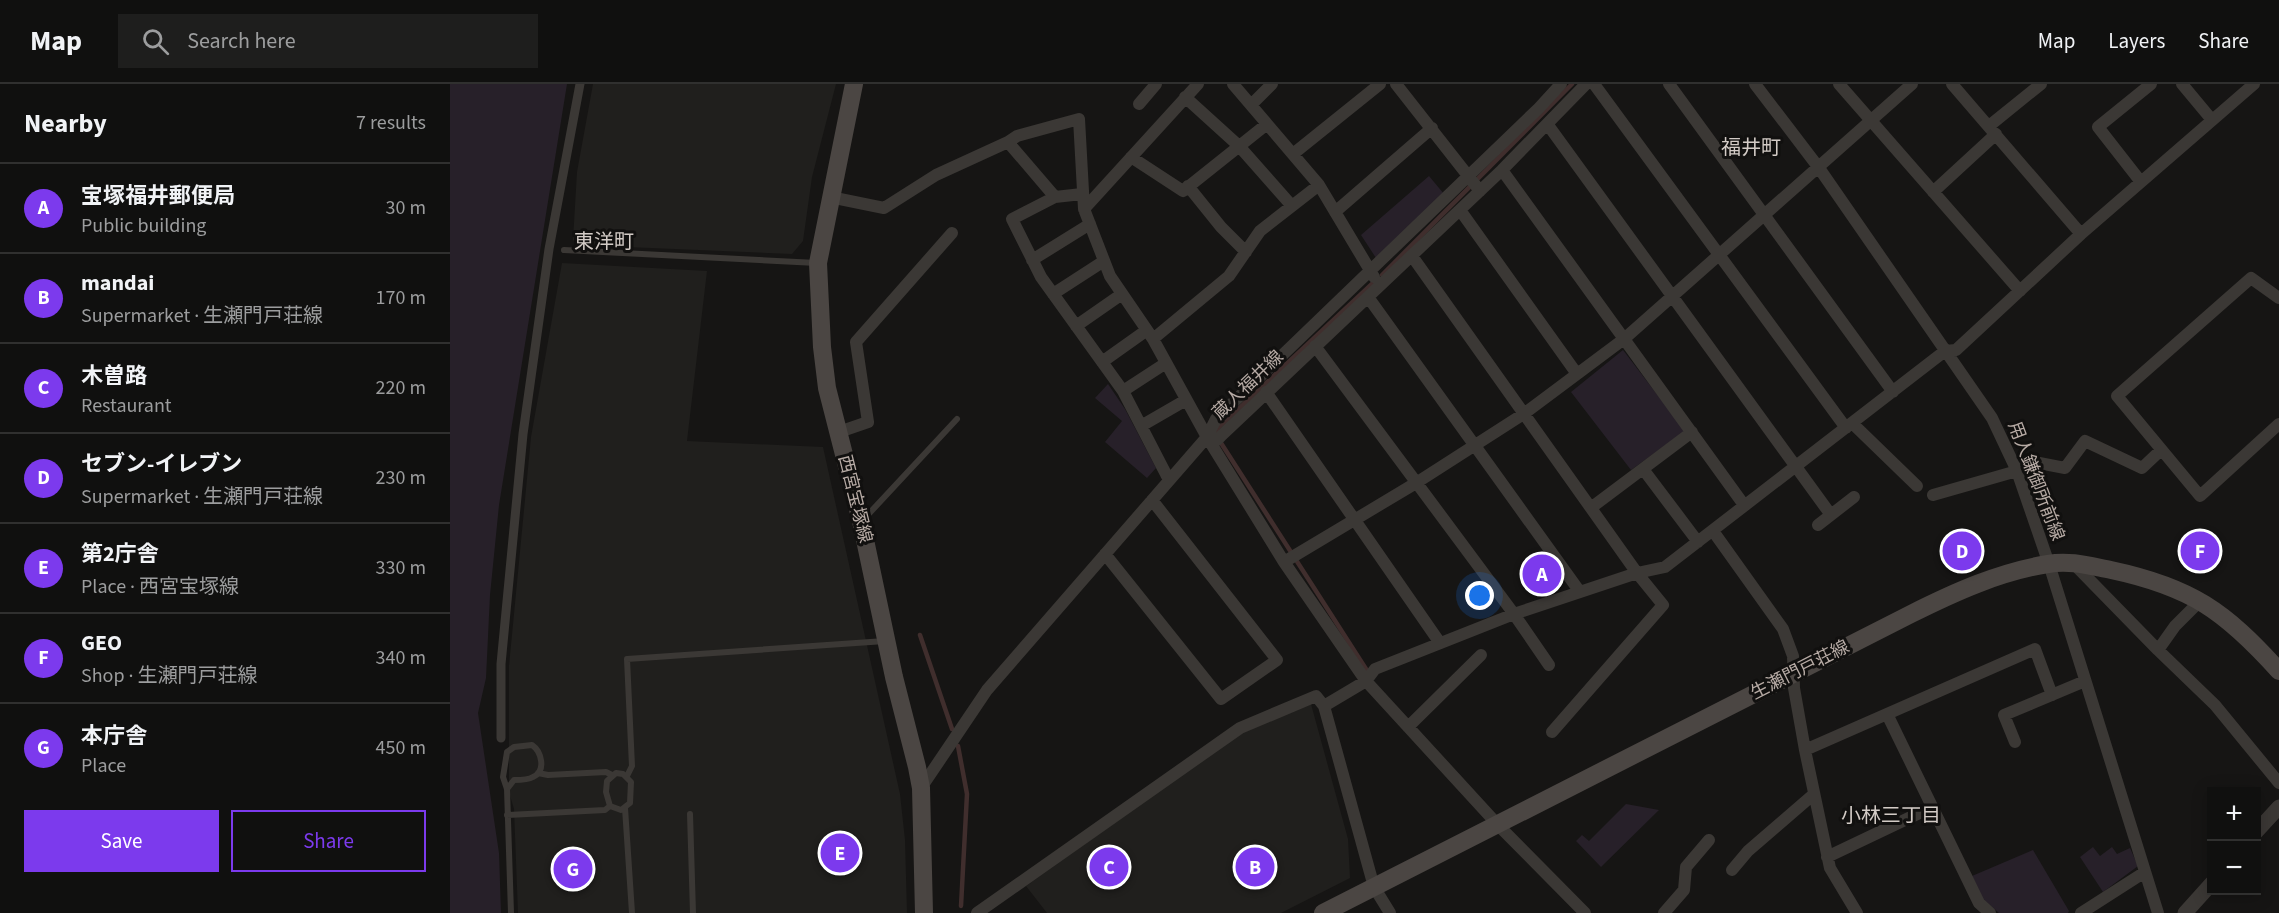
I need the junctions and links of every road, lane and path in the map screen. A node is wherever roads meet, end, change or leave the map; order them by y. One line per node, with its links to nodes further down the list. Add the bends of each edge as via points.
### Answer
1 (580, 84): 127 (street, via 549,249 523,434 501,664)
2 (854, 84): 41 (main road, 西宮宝塚線)
3 (1156, 84): 21 (street)
4 (1233, 84): 22 (street)
5 (1272, 84): 22 (street)
6 (1380, 84): 31 (street)
7 (1396, 84): 27 (street)
8 (1561, 84): 36 (street)
9 (1586, 84): 26 (street, 蔵人福井線)
10 (1594, 84): 53 (street)
11 (1669, 84): 47 (street)
12 (1755, 84): 33 (street, 用人鎌御所前線)
13 (1839, 84): 24 (street)
14 (1912, 84): 24 (street)
15 (1952, 84): 28 (street)
16 (2041, 84): 28 (street)
17 (2151, 84): 35 (street, via 2098,128)
18 (2182, 84): 23 (street)
19 (2254, 84): 23 (street)
20 (1188, 89): 30 (street); 32 (street)
21 (1139, 104)
22 (1251, 105): 25 (street)
23 (2212, 120): 35 (street)
24 (1871, 121): 33 (street); 39 (street)
25 (1267, 124): 30 (street); 31 (street)
26 (1548, 125): 34 (street, 蔵人福井線); 63 (street)
27 (1432, 128): 36 (street); 46 (street)
28 (1993, 130): 39 (street); 50 (street)
29 (1008, 142): 40 (street, via 1079,119); 41 (street, via 936,175 884,208); 42 (street)
30 (1239, 146): 38 (street); 43 (street)
31 (1293, 154): 37 (street)
32 (1131, 157): 38 (street, via 1183,191); 44 (street)
33 (1819, 168): 47 (street); 70 (street, 用人鎌御所前線)
34 (1502, 170): 36 (street, 蔵人福井線); 68 (street)
35 (2141, 182): 50 (street)
36 (1475, 183): 45 (street, 蔵人福井線); 58 (street)
37 (1319, 185): 43 (street); 46 (street)
38 (1188, 186): 52 (street)
39 (1933, 192): 60 (street)
40 (1082, 194): 42 (street); 44 (street)
41 (830, 196): 57 (main road, 西宮宝塚線)
42 (1054, 197): 55 (street, via 1012,219)
43 (1292, 206): 52 (street, via 1260,231)
44 (1084, 209): 48 (street)
45 (1460, 210): 54 (street, 蔵人福井線); 73 (street)
46 (1335, 212): 58 (street)
47 (1763, 216): 53 (street); 76 (street)
48 (1090, 224): 55 (street); 56 (street)
49 (952, 233): 83 (street, via 856,342 868,422)
50 (2081, 234): 60 (street)
51 (564, 250): 57 (lane)
52 (1246, 252): 67 (street, via 1229,276)
53 (1719, 254): 63 (street); 82 (street)
54 (1412, 256): 59 (street, 蔵人福井線); 78 (street)
55 (1032, 260): 61 (street)
56 (1104, 261): 61 (street); 62 (street)
57 (818, 263): 83 (main road, 西宮宝塚線, via 822,347)
58 (1370, 271): 59 (street); 85 (street, via 1216,418)
59 (1379, 286): 64 (street, 蔵人福井線)
60 (2020, 291): 70 (street, via 1956,350)
61 (1053, 294): 66 (street)
62 (1122, 294): 66 (street); 67 (street)
63 (1672, 296): 68 (street); 88 (street)
64 (1368, 297): 69 (street, 蔵人福井線); 86 (street)
65 (2279, 298): 87 (street, via 2251,278 2117,396)
66 (1076, 326): 71 (street)
67 (1150, 334): 71 (street); 72 (street)
68 (1624, 339): 73 (street); 84 (street)
69 (1315, 346): 75 (street, 蔵人福井線); 92 (street)
70 (1945, 351): 76 (street); 89 (street, 用人鎌御所前線, via 1992,418)
71 (1102, 362): 74 (street)
72 (1166, 363): 74 (street); 77 (street)
73 (1577, 374): 78 (street)
74 (1123, 391): 81 (street)
75 (1266, 392): 85 (street, 蔵人福井線); 100 (street)
76 (1893, 392): 82 (street)
77 (1186, 400): 81 (street); 85 (street)
78 (1526, 413): 86 (street); 98 (street)
79 (957, 419): 101 (lane)
80 (2279, 424): 87 (street, via 2200,496)
81 (1141, 426): 91 (street)
82 (1849, 426): 88 (street); 93 (street)
83 (839, 432): 101 (main road, 西宮宝塚線)
84 (1692, 432): 90 (street); 97 (street)
85 (1215, 438): 91 (street, 蔵人福井線); 106 (street)
86 (1475, 445): 92 (street); 110 (street)
87 (2161, 450): 89 (street, via 2142,468 2085,441 2065,468 2034,462)
88 (1794, 467): 97 (street); 99 (street)
89 (2016, 468): 94 (street); 108 (street, 用人鎌御所前線)
90 (1643, 469): 98 (street); 104 (street)
91 (1169, 480): 96 (street, 蔵人福井線)
92 (1416, 483): 100 (street); 112 (street)
93 (1917, 486)
94 (1933, 495)
95 (1854, 497): 99 (street)
96 (1152, 500): 105 (street, 蔵人福井線); 105 (street, via 1277,660 1221,699)
97 (1744, 505): 103 (street)
98 (1592, 507): 109 (street)
99 (1831, 515): 102 (street)
100 (1355, 520): 106 (street); 114 (street)
101 (861, 521): 113 (main road, 西宮宝塚線)
102 (1818, 525)
103 (1713, 531): 104 (street); 119 (street, via 1783,629 1793,656)
104 (1698, 542): 109 (street, via 1665,567)
105 (1106, 554): 134 (street, 蔵人福井線, via 987,690)
106 (1284, 562): 120 (street)
107 (2073, 562): 108 (main road, 生瀬門戸荘線); 111 (main road, 生瀬門戸荘線, via 2149,579); 115 (street)
108 (2049, 564): 119 (main road, 生瀬門戸荘線, via 1962,589); 121 (street, 用人鎌御所前線)
109 (1637, 573): 110 (street); 126 (street, via 1663,605)
110 (1580, 592): 112 (street)
111 (2200, 601): 115 (street); 118 (main road, 生瀬門戸荘線, via 2249,637)
112 (1514, 614): 114 (street); 117 (street)
113 (886, 641): 132 (lane, via 627,659 632,766); 134 (main road, 西宮宝塚線)
114 (1440, 643): 120 (street, via 1376,669)
115 (2158, 650): 133 (street, via 2215,705)
116 (1481, 655): 125 (street)
117 (1549, 665)
118 (2279, 671)
119 (1793, 674): 129 (street); 143 (main road, 生瀬門戸荘線)
120 (1366, 681): 123 (street); 125 (street)
121 (2085, 681): 122 (street); 148 (street, 用人鎌御所前線)
122 (2052, 694): 124 (street, via 2036,649); 128 (street, via 2004,716)
123 (1324, 706): 149 (street); 151 (street, via 1316,696 1240,728)
124 (1887, 714): 129 (street); 138 (street)
125 (1408, 727): 143 (street)
126 (1552, 732)
127 (501, 738)
128 (2015, 742)
129 (1805, 750): 136 (street)
130 (538, 773): 131 (lane); 135 (lane, via 514,780); 135 (lane, via 541,766 537,749 532,745 514,747 507,752 503,777)
131 (612, 775): 132 (lane); 137 (lane, via 606,785)
132 (627, 776): 140 (lane, via 632,799)
133 (2279, 783)
134 (921, 788): 155 (main road, 西宮宝塚線)
135 (507, 789): 142 (lane)
136 (1814, 794): 146 (street); 147 (street, via 1748,851)
137 (610, 806): 140 (lane); 142 (lane, via 605,810)
138 (1932, 807): 146 (street); 161 (street, via 1979,903)
139 (2279, 807): 144 (street)
140 (625, 808): 153 (lane)
141 (690, 814): 154 (lane)
142 (507, 815): 152 (lane)
143 (1498, 825): 149 (main road, 生瀬門戸荘線); 158 (street)
144 (2261, 827)
145 (1709, 840): 159 (street, via 1686,867 1684,890)
146 (1827, 857): 160 (street)
147 (1732, 870)
148 (2145, 872): 162 (street); 163 (street, 用人鎌御所前線)
149 (1374, 886): 156 (main road, 生瀬門戸荘線); 157 (street)
150 (2207, 888): 164 (street)
151 (984, 911)
152 (511, 913)
153 (632, 913)
154 (693, 913)
155 (924, 913)
156 (1323, 913)
157 (1390, 913)
158 (1585, 913)
159 (1664, 913)
160 (1857, 913)
161 (1990, 913)
162 (2081, 913)
163 (2158, 913)
164 (2185, 913)

